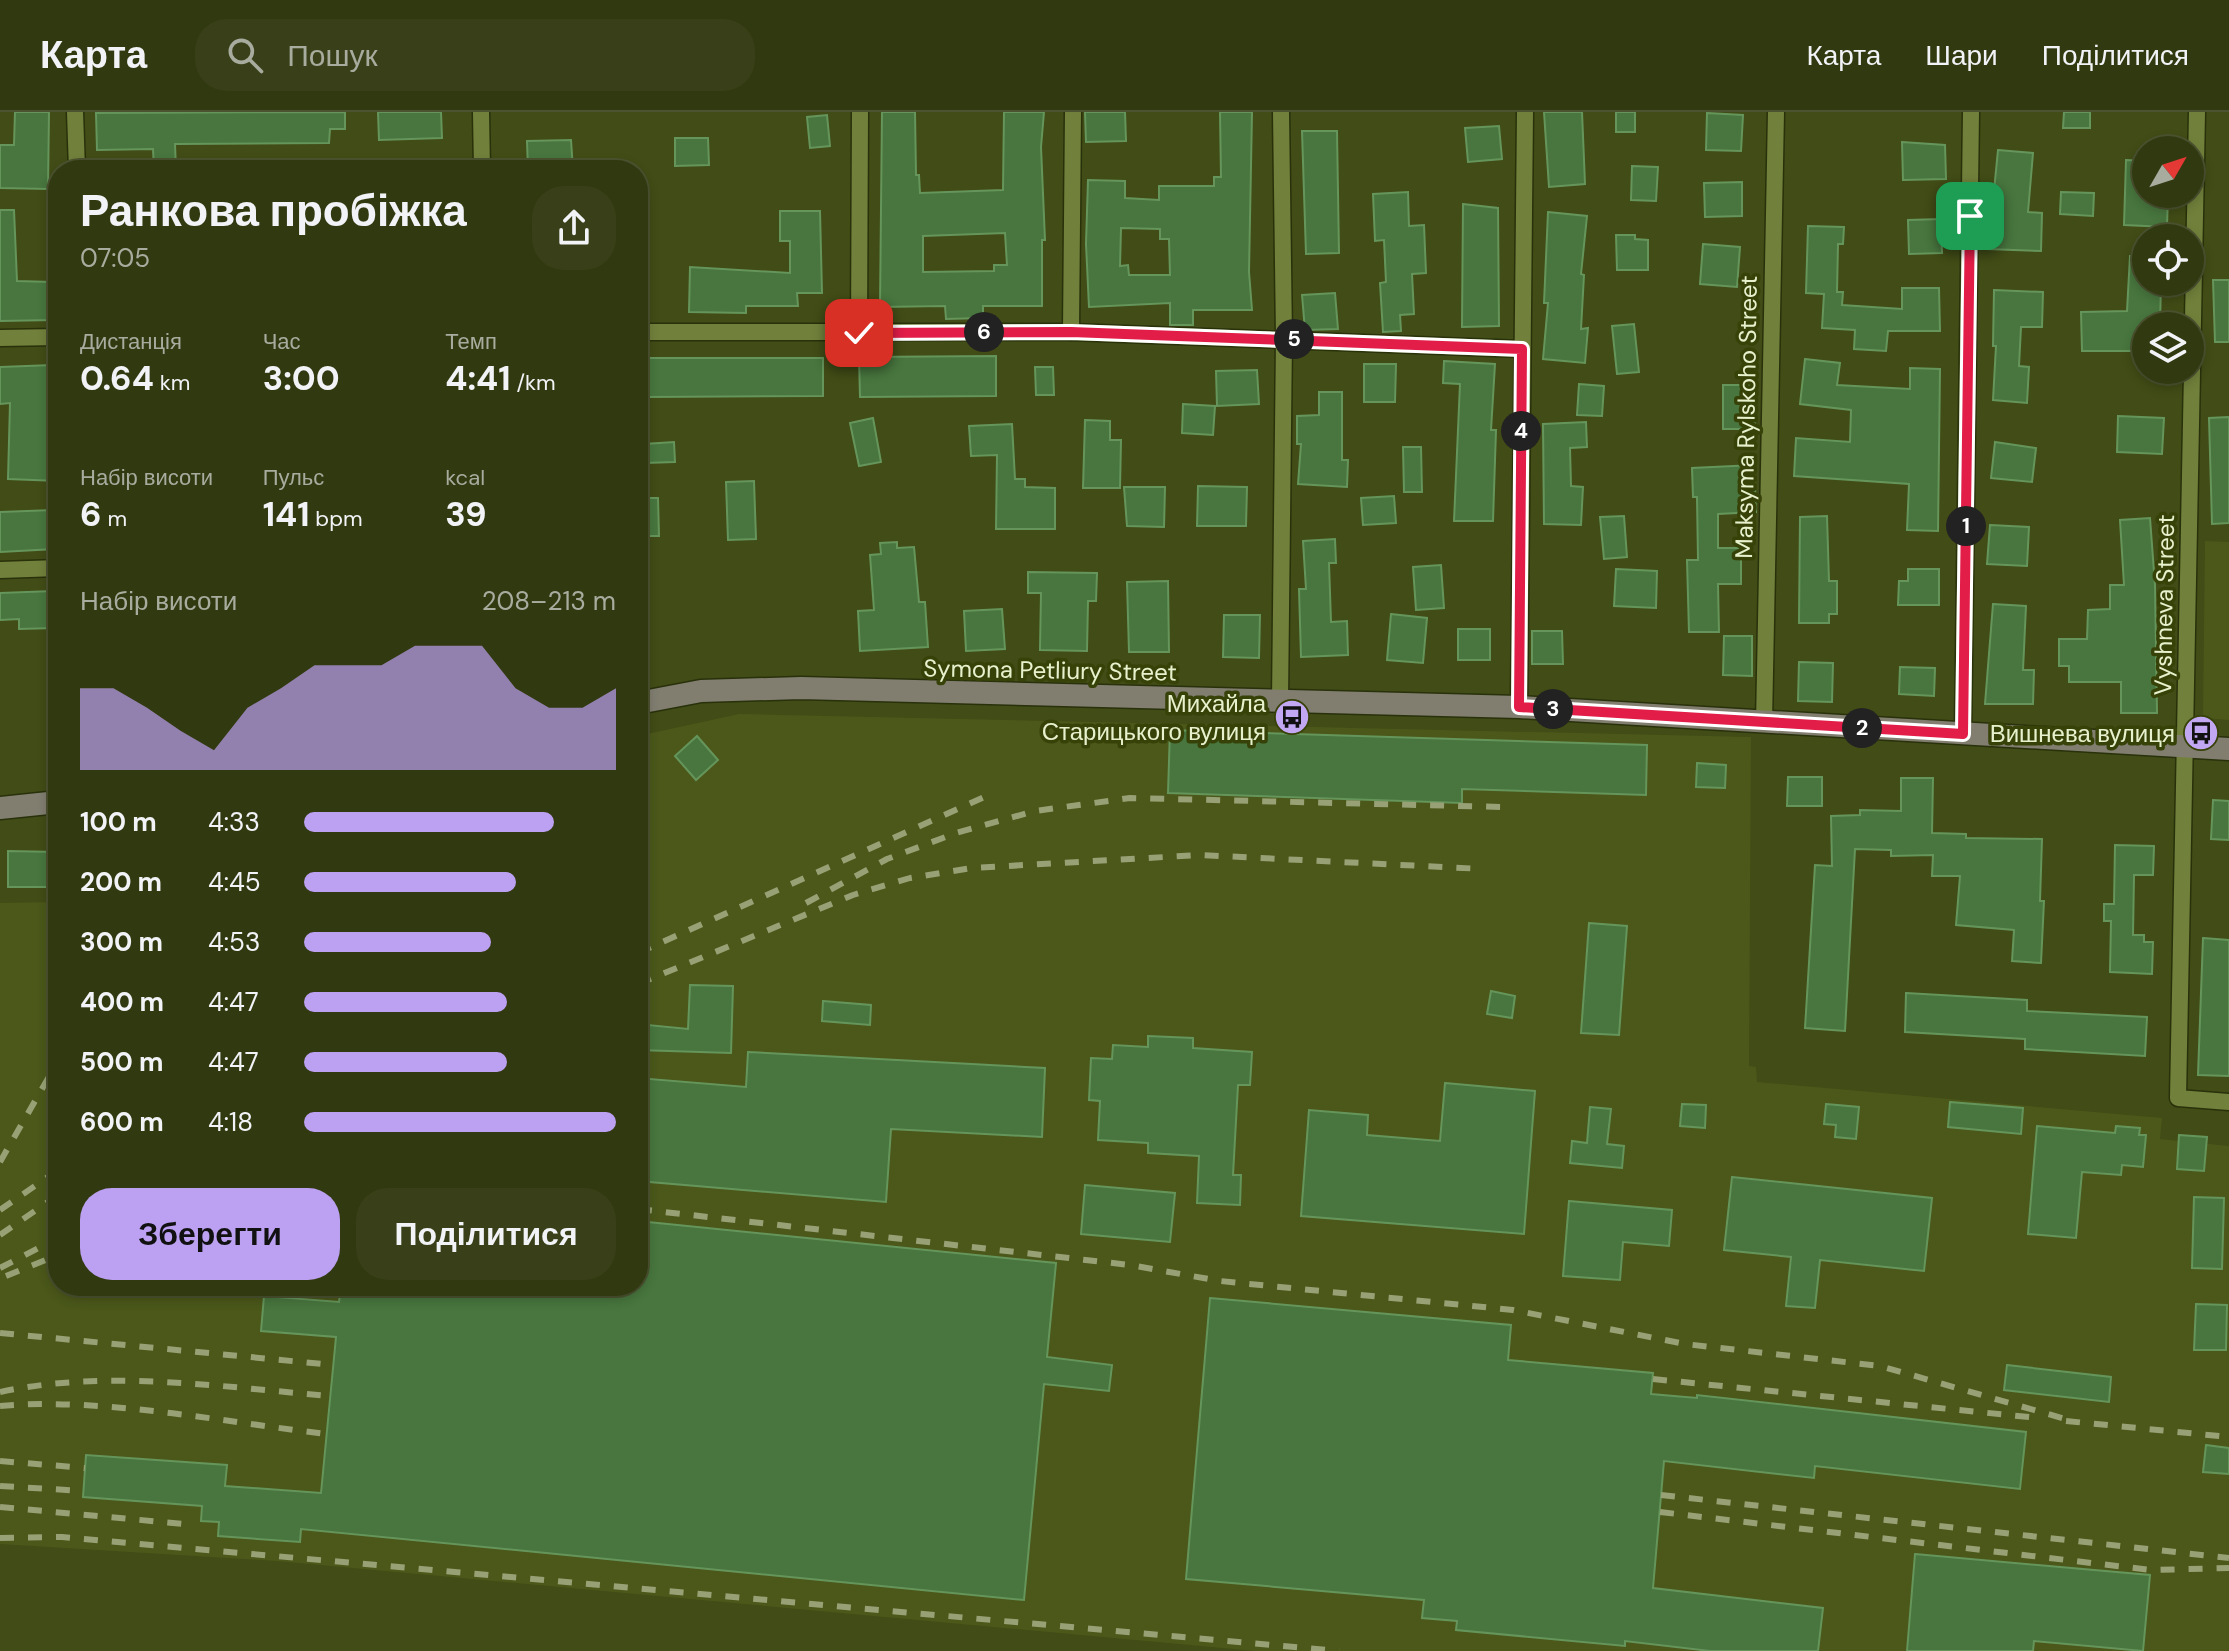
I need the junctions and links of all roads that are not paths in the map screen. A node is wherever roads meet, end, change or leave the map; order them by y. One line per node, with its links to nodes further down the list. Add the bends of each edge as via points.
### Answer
1 (75, 112): 10 (street)
2 (481, 112): 11 (street)
3 (860, 112): 14 (street)
4 (1073, 112): 13 (street)
5 (1281, 112): 17 (street)
6 (1525, 112): 18 (street)
7 (1776, 112): 24 (street, Maksyma Rylskoho Street)
8 (1971, 112): 25 (street)
9 (2197, 112): 26 (street, Vyshneva Street)
10 (77, 160)
11 (482, 160)
12 (648, 332): 14 (street)
13 (1071, 332): 14 (street); 17 (street)
14 (859, 333)
15 (48, 337): 16 (street)
16 (0, 338)
17 (1284, 338): 18 (street); 22 (street)
18 (1522, 349): 23 (street)
19 (48, 568): 20 (street)
20 (0, 570)
21 (648, 701): 22 (main road, Symona Petliury Street, via 701,691 801,688)
22 (1280, 701): 23 (main road, Symona Petliury Street)
23 (1519, 707): 24 (main road, Symona Petliury Street)
24 (1764, 723): 25 (main road, Symona Petliury Street)
25 (1963, 734): 26 (main road, Symona Petliury Street)
26 (2185, 748): 27 (main road, Symona Petliury Street); 30 (street, Vyshneva Street, via 2178,1098)
27 (2229, 749)
28 (48, 803): 29 (main road)
29 (0, 808)
30 (2229, 1102)

